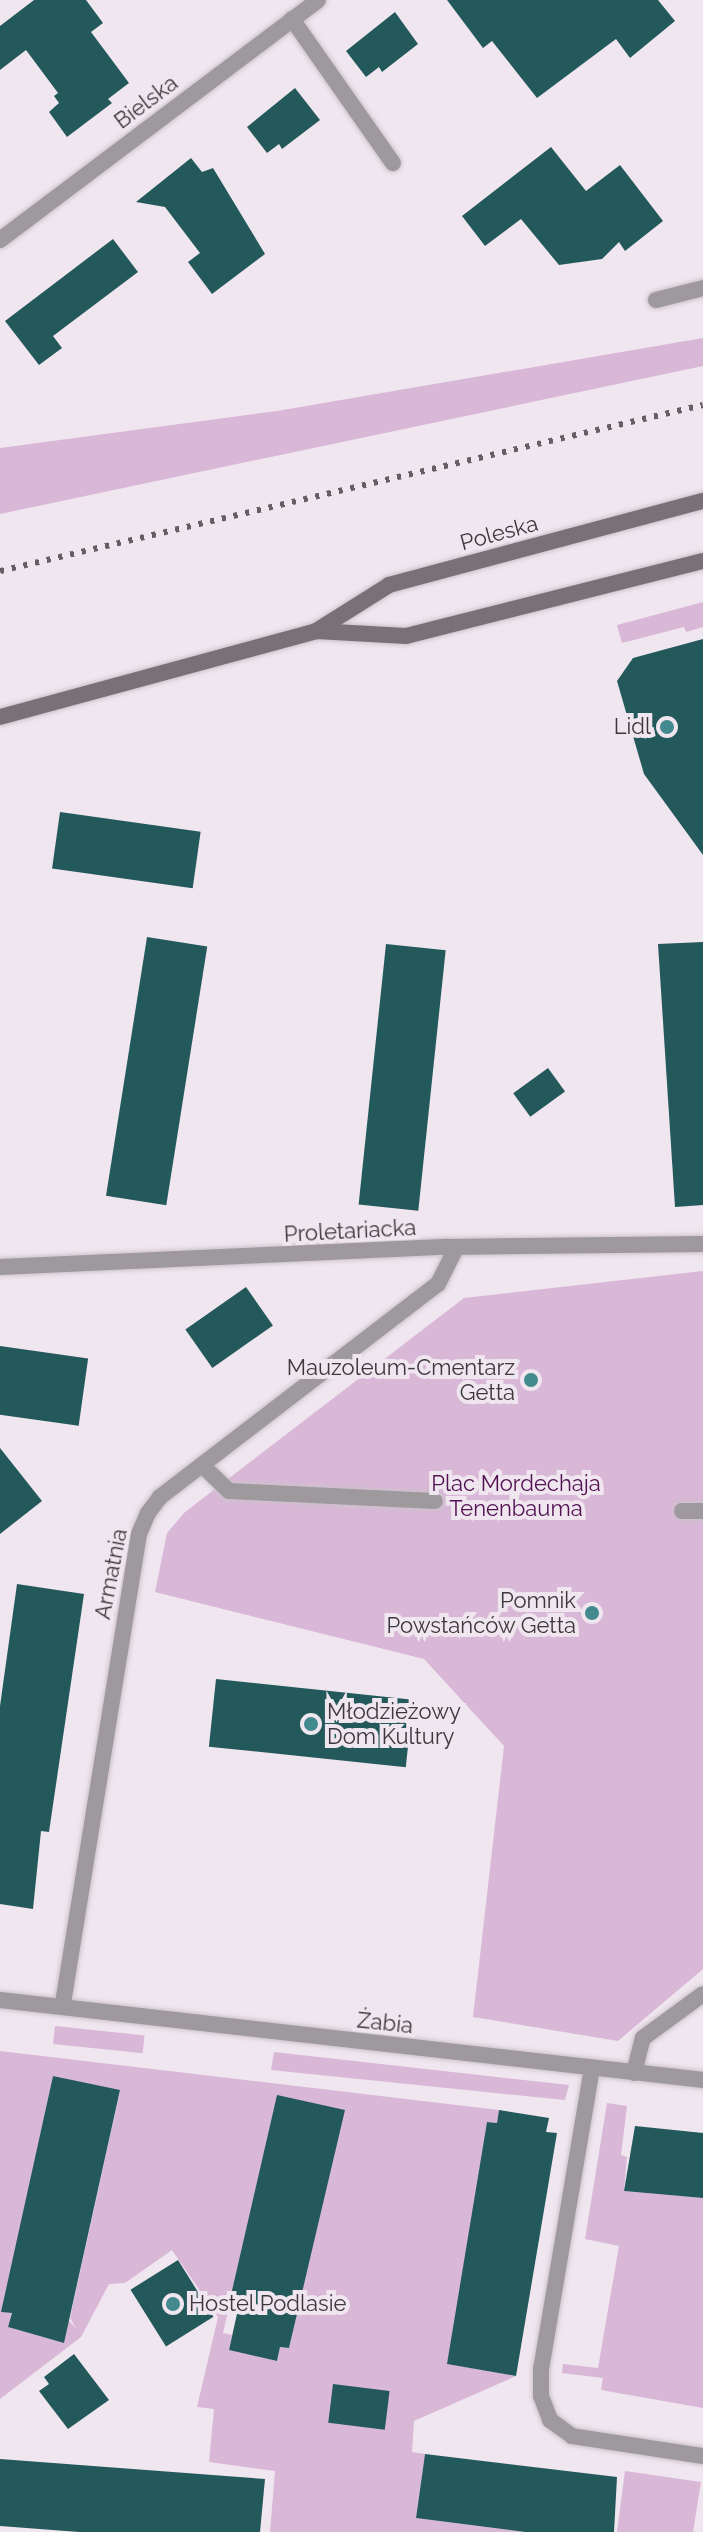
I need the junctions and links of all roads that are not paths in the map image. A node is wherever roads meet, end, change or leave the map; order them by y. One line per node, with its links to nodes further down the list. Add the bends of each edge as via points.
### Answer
1 (318, 0): 2 (street, Bielska)
2 (292, 19): 3 (street); 4 (street, Bielska)
3 (393, 163)
4 (0, 240)
5 (703, 288): 6 (street)
6 (656, 300)
7 (703, 501): 9 (main road, Poleska, via 389,585)
8 (703, 561): 9 (main road, Poleska, via 406,636)
9 (316, 631): 10 (main road, Poleska)
10 (0, 717)
11 (703, 1244): 12 (street, Proletariacka)
12 (456, 1248): 13 (street, Proletariacka); 14 (street, Armatnia, via 438,1284)
13 (0, 1267)
14 (203, 1466): 15 (street, via 229,1491); 20 (street, Armatnia, via 160,1497 139,1534)
15 (435, 1501)
16 (682, 1511): 17 (street)
17 (703, 1511)
18 (703, 1994): 22 (street, via 643,2038)
19 (0, 2000): 20 (street, Żabia)
20 (63, 2003): 21 (street, Żabia, via 278,2034)
21 (592, 2068): 22 (street, Żabia); 24 (street, via 541,2369 541,2396 550,2420 572,2436)
22 (634, 2073): 23 (street, Żabia)
23 (703, 2080)
24 (703, 2456)

